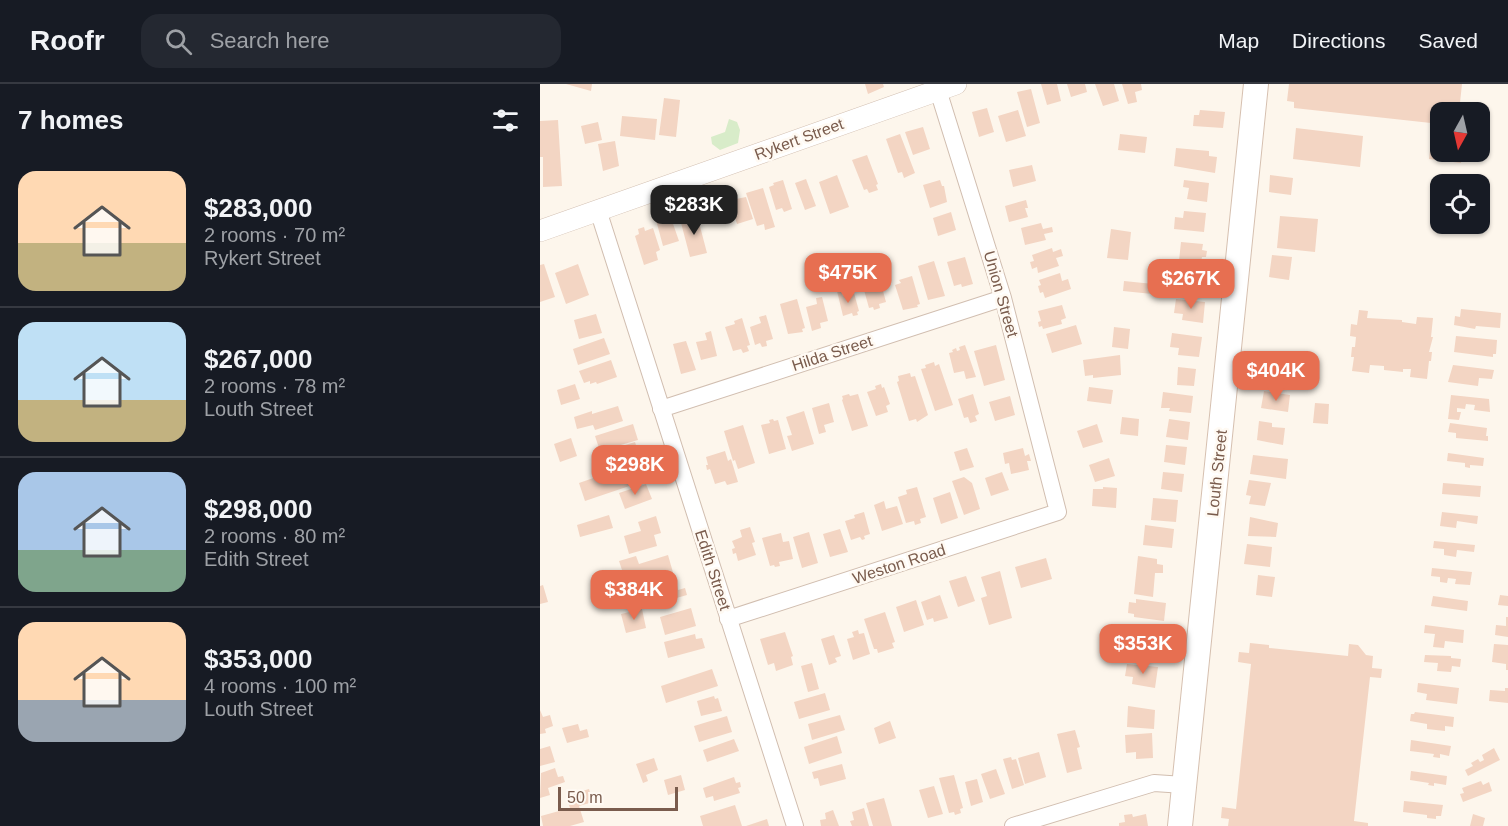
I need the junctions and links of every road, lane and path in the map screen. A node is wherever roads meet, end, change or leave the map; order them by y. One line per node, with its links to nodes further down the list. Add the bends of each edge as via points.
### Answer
1 (1256, 84): 9 (main road, Louth Street)
2 (947, 87): 3 (street, Rykert Street); 5 (street, Union Street)
3 (598, 210): 4 (street, Rykert Street); 6 (street, Edith Street)
4 (540, 231)
5 (1003, 298): 6 (street, Hilda Street); 7 (street, Union Street)
6 (661, 409): 8 (street, Edith Street)
7 (1055, 501): 8 (street, Weston Road, via 1058,512)
8 (728, 619): 10 (street, Edith Street)
9 (1184, 785): 11 (street, via 1154,783); 12 (main road, Louth Street)
10 (795, 826)
11 (1013, 826)
12 (1180, 826)

